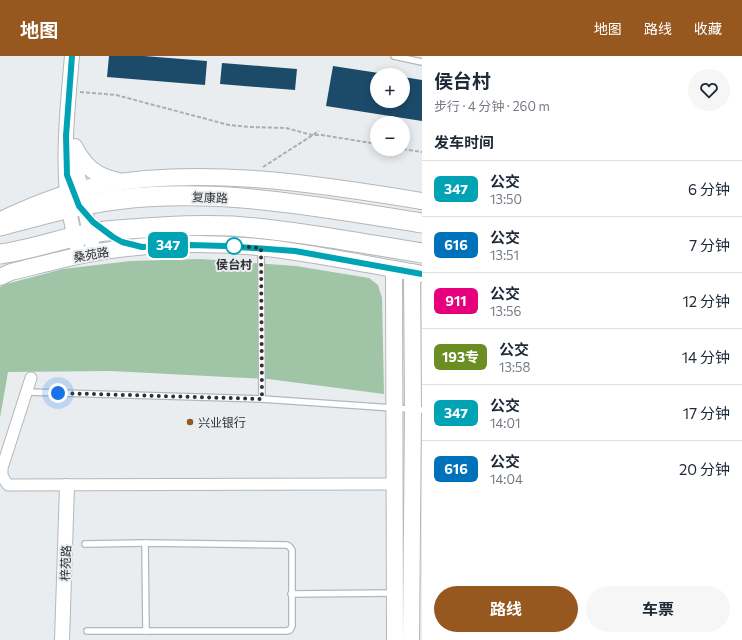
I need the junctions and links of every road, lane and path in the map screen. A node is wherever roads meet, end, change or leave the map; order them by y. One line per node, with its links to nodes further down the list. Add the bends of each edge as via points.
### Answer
1 (72, 56): 14 (street, via 66,136 67,175)
2 (80, 56): 5 (street)
3 (394, 56): 4 (lane)
4 (422, 62)
5 (77, 91): 7 (path, via 116,95 229,124 286,128); 9 (street)
6 (319, 131): 7 (path)
7 (312, 136): 8 (path); 12 (path)
8 (370, 143)
9 (75, 148): 13 (main road, via 84,163 96,174); 14 (street)
10 (410, 149): 11 (path)
11 (422, 152)
12 (262, 168)
13 (121, 182): 14 (main road, via 99,185); 15 (main road, via 185,178 261,180)
14 (77, 201): 16 (main road); 17 (highway, 复康路, via 194,196 235,197); 18 (highway, 复康路); 19 (street); 19 (street)
15 (422, 201)
16 (0, 220)
17 (422, 223)
18 (0, 226)
19 (88, 242): 20 (main road, 桑苑路); 20 (street, via 122,242); 22 (highway, via 162,226 232,226 307,234); 23 (highway); 26 (main road, 桑苑路)
20 (142, 247): 21 (main road, 桑苑路, via 190,245)
21 (261, 248): 24 (main road, 桑苑路, via 295,251); 29 (lane)
22 (422, 253)
23 (5, 255)
24 (394, 269): 25 (main road, 桑苑路); 30 (main road)
25 (417, 273): 31 (main road)
26 (0, 277)
27 (31, 378): 28 (street)
28 (27, 392): 29 (lane); 33 (street, via 2,468 2,476 8,485)
29 (262, 399): 30 (lane)
30 (394, 408): 31 (lane); 32 (main road)
31 (418, 409): 43 (main road)
32 (394, 484): 33 (street); 36 (main road)
33 (69, 486): 40 (street, 梓苑路); 41 (street, 梓苑路)
34 (145, 543): 35 (lane); 37 (lane, via 287,545 292,550); 39 (lane)
35 (85, 544)
36 (395, 593): 37 (lane); 42 (main road)
37 (291, 594): 39 (lane, via 290,630)
38 (87, 631): 39 (lane)
39 (146, 631)
40 (62, 640)
41 (70, 640)
42 (395, 640)
43 (411, 640)

